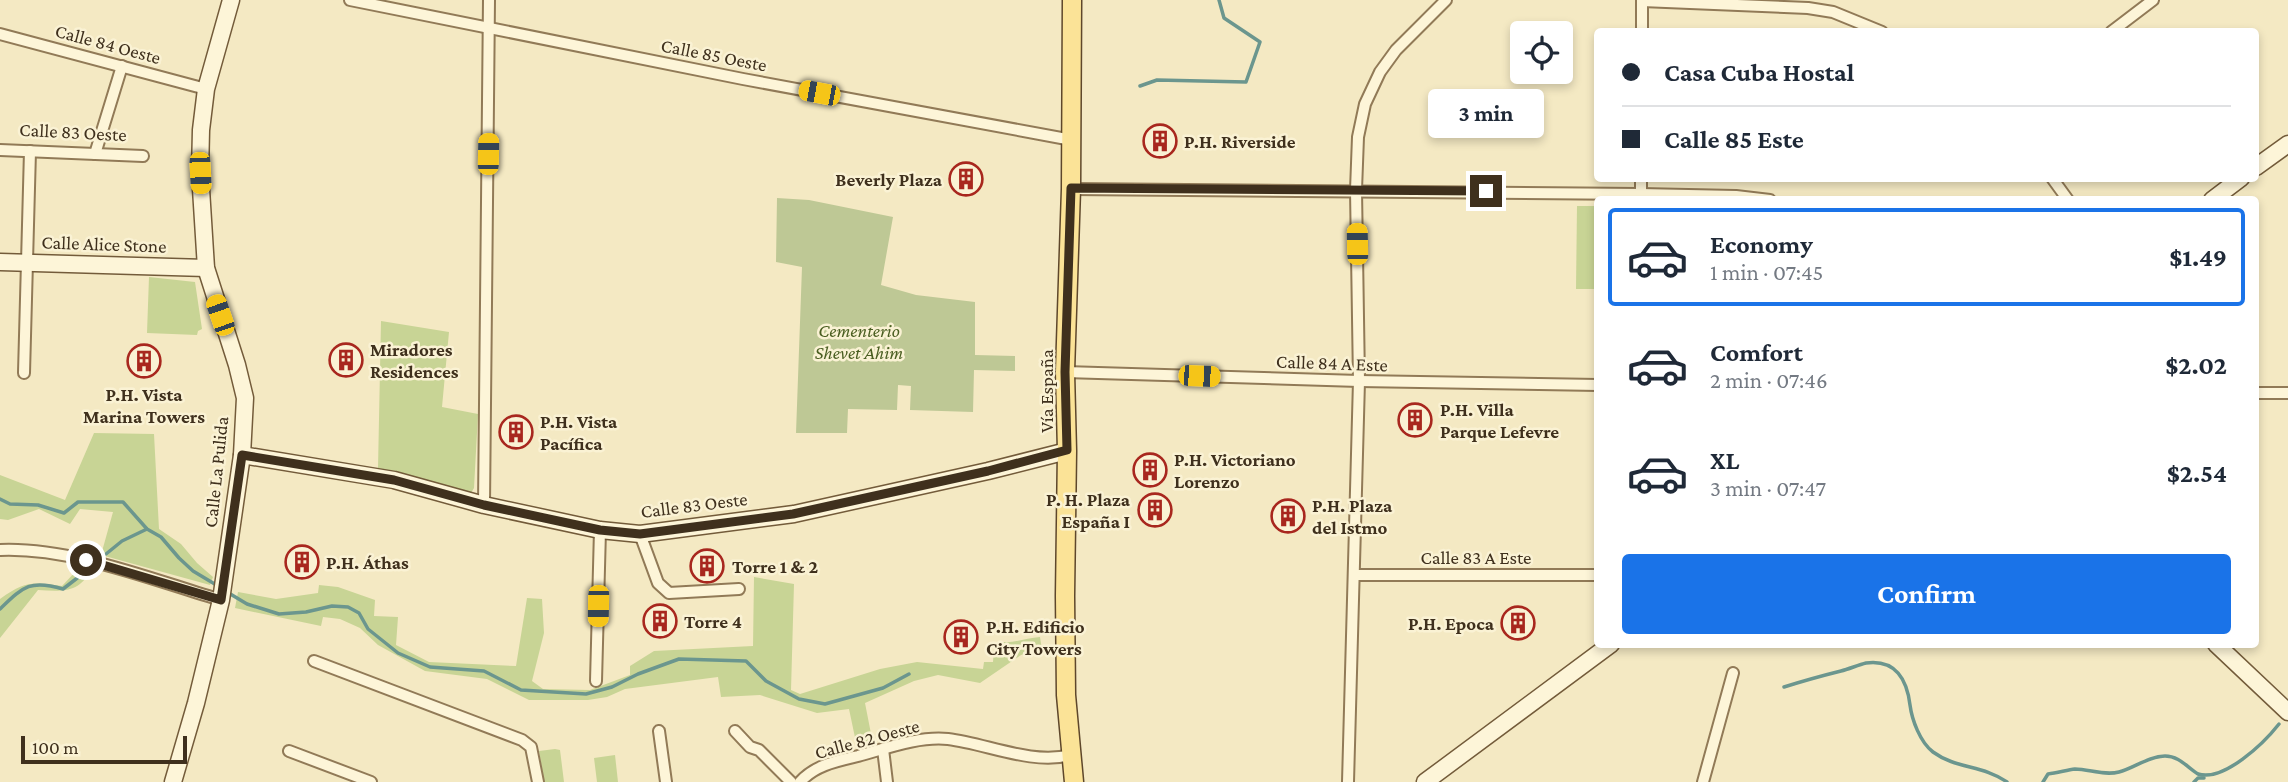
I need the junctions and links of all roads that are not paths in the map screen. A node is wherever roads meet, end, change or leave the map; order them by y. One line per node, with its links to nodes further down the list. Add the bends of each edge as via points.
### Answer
1 (231, 0): 16 (street, Calle La Pulida)
2 (349, 0): 10 (street, Calle 85 Oeste)
3 (489, 0): 10 (street)
4 (1072, 0): 17 (main road, Vía España)
5 (1446, 0): 26 (street, via 1380,72 1365,104 1358,137)
6 (1833, 0): 9 (street)
7 (2153, 0): 13 (street)
8 (1642, 1): 9 (street); 11 (street)
9 (1833, 12): 12 (street)
10 (489, 27): 17 (street, Calle 85 Oeste); 40 (street)
11 (1642, 28)
12 (1872, 28)
13 (2115, 28)
14 (0, 34): 15 (street, Calle 84 Oeste)
15 (122, 66): 16 (street, Calle 84 Oeste); 21 (street)
16 (206, 89): 31 (street, Calle La Pulida, via 200,173)
17 (1072, 140): 25 (main road, Vía España)
18 (2288, 144): 23 (street)
19 (0, 150): 20 (street, Calle 83 Oeste)
20 (30, 151): 21 (street, Calle 83 Oeste); 30 (street)
21 (95, 154): 22 (street, Calle 83 Oeste)
22 (143, 156)
23 (2259, 165)
24 (2236, 182): 28 (street)
25 (1071, 188): 26 (street); 32 (main road, Vía España)
26 (1356, 190): 27 (street); 34 (street)
27 (1600, 196)
28 (2217, 196)
29 (0, 262): 30 (street, Calle Alice Stone)
30 (27, 263): 31 (street, Calle Alice Stone); 33 (street)
31 (206, 268): 39 (street, Calle La Pulida, via 244,398)
32 (1065, 372): 34 (street, Calle 84 A Este); 38 (main road, Vía España)
33 (24, 373)
34 (1359, 381): 35 (street, Calle 84 A Este); 44 (street)
35 (1594, 385)
36 (2259, 393): 37 (street)
37 (2288, 393)
38 (1067, 450): 42 (street, Calle 83 Oeste, via 793,514); 58 (main road, Vía España, via 1066,695)
39 (242, 455): 40 (street, Calle 83 Oeste, via 394,480); 47 (street, Calle La Pulida)
40 (484, 505): 41 (street, Calle 83 Oeste)
41 (600, 530): 42 (street, Calle 83 Oeste); 52 (street)
42 (640, 534): 46 (street, via 657,583 669,593)
43 (0, 550): 47 (street, via 86,560)
44 (1354, 575): 45 (street, Calle 83 A Este); 67 (street)
45 (1594, 575)
46 (739, 589)
47 (221, 600): 59 (street, Calle La Pulida)
48 (1606, 648): 68 (street)
49 (2220, 648): 53 (street)
50 (314, 661): 61 (street, via 522,740 531,747)
51 (1733, 673): 69 (street)
52 (596, 681)
53 (2288, 712)
54 (659, 731): 62 (street)
55 (735, 731): 63 (street)
56 (883, 749): 58 (street, Calle 82 Oeste, via 924,739 947,739 1052,759); 64 (street, Calle 82 Oeste, via 825,764); 65 (street)
57 (289, 751): 60 (street)
58 (1071, 755): 66 (main road, Vía España)
59 (173, 782)
60 (371, 782)
61 (538, 782)
62 (666, 782)
63 (791, 782)
64 (800, 782)
65 (887, 782)
66 (1074, 782)
67 (1348, 782)
68 (1425, 782)
69 (1703, 782)

